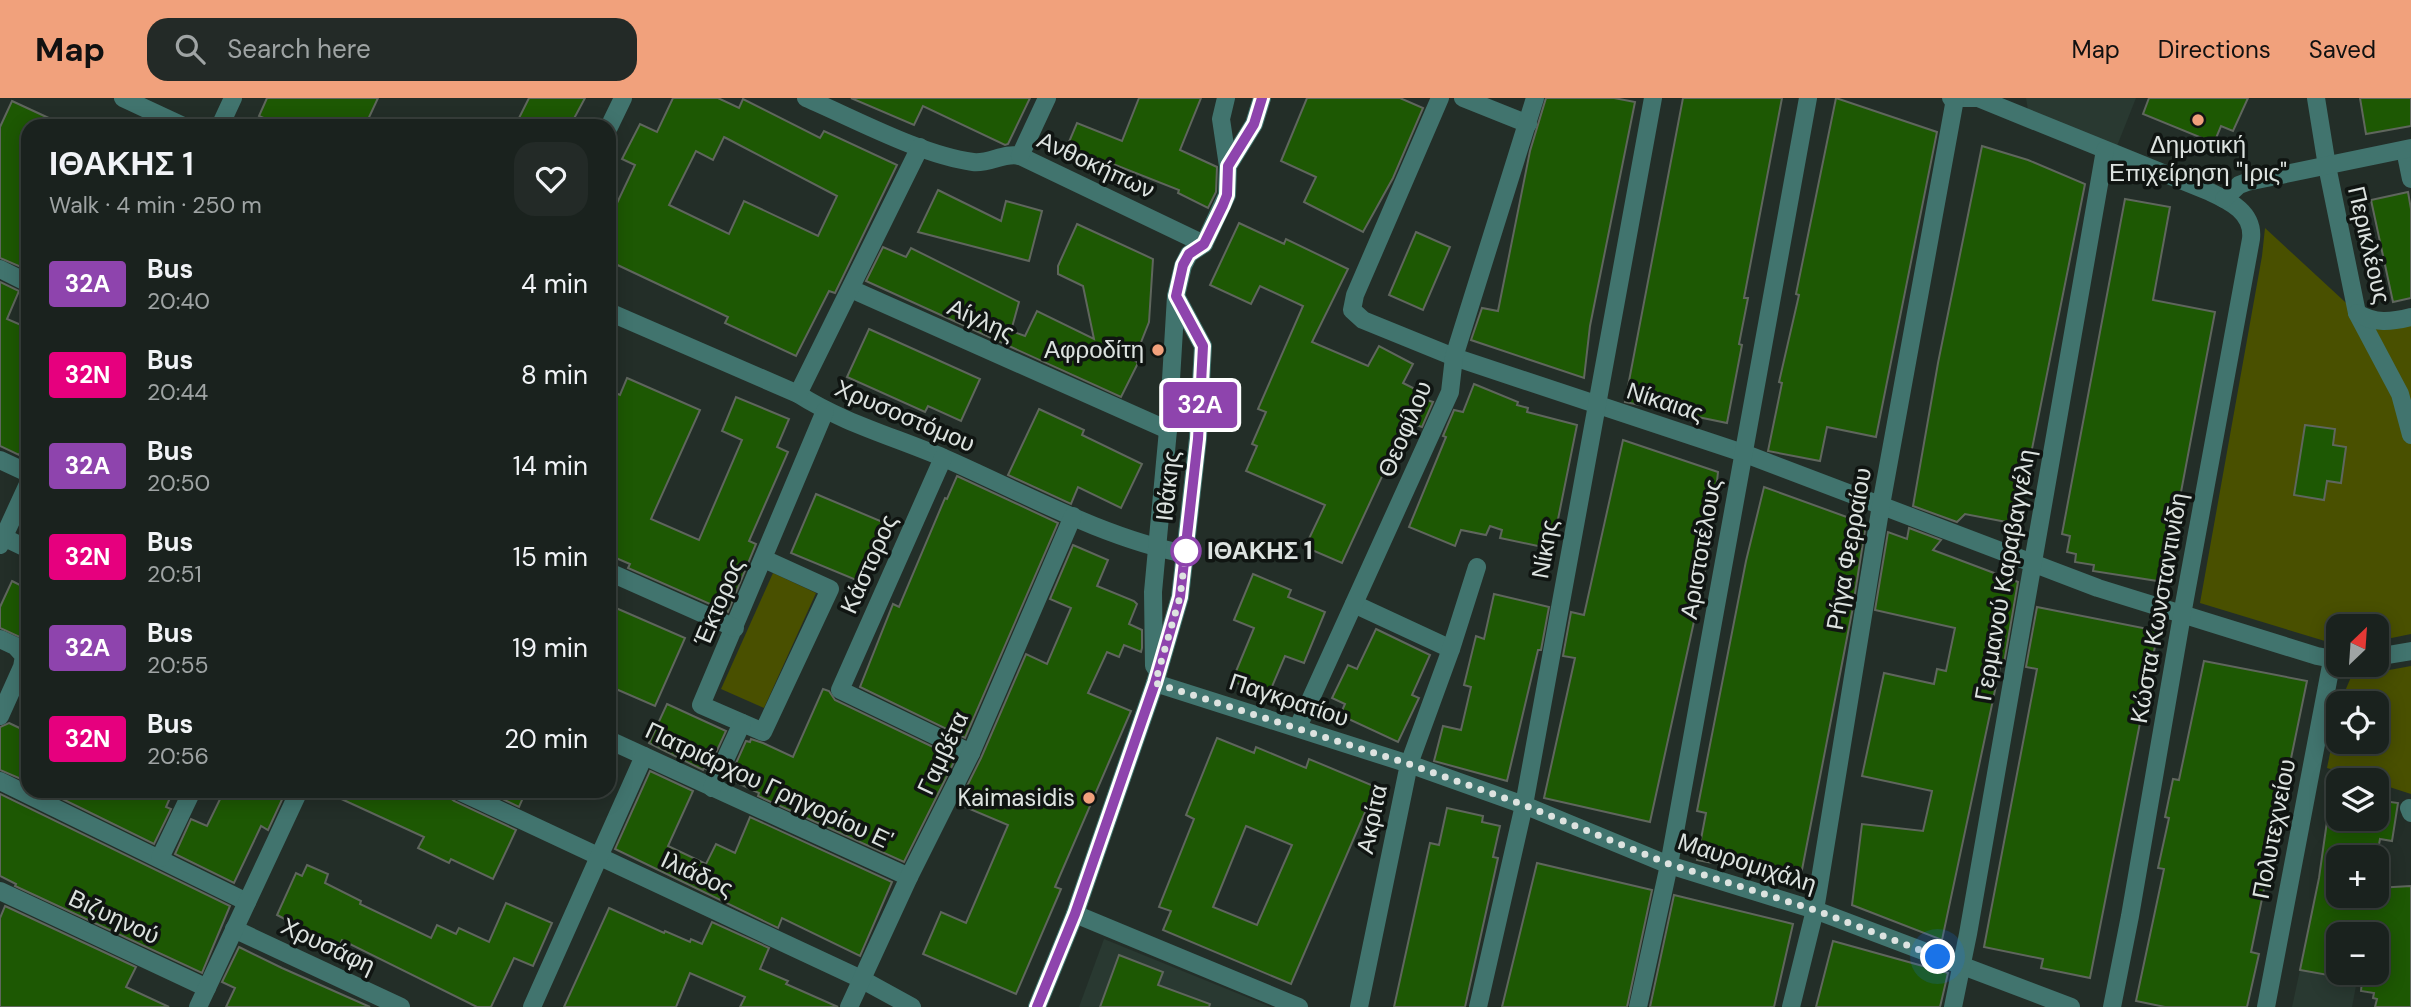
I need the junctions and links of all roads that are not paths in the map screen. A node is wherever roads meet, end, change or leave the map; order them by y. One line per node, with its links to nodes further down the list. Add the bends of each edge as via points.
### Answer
1 (123, 98): 16 (street)
2 (233, 98): 17 (street)
3 (623, 98): 18 (street)
4 (806, 98): 20 (street, Ανθοκήπων)
5 (1047, 98): 23 (street)
6 (1226, 98): 24 (street, Ιθάκης, via 1221,119)
7 (1262, 98): 24 (street, Ιθάκης, via 1254,124)
8 (1440, 98): 36 (street, Νίκαιας, via 1373,249 1352,310 1363,320)
9 (1463, 98): 19 (street)
10 (1535, 98): 19 (street, Θεοφίλου)
11 (1653, 98): 38 (street, Νίκης)
12 (1808, 98): 42 (street, Αριστοτέλους)
13 (1978, 98): 15 (street); 22 (street)
14 (2316, 98): 25 (street, Περικλέους)
15 (1953, 99): 47 (street, Ρήγα Φερραίου)
16 (168, 119)
17 (223, 119)
18 (613, 119)
19 (1528, 124): 36 (street, Θεοφίλου)
20 (920, 147): 23 (street, Ανθοκήπων, via 976,162); 31 (street)
21 (2408, 149): 25 (street); 26 (street)
22 (2105, 150): 27 (street); 54 (street, Γερμανού Καραβαγγέλη)
23 (1020, 156): 28 (street, Ανθοκήπων)
24 (1228, 166): 28 (street, Ιθάκης, via 1227,195)
25 (2327, 166): 27 (street, via 2246,182); 33 (street, Περικλέους)
26 (2411, 179)
27 (2224, 199): 58 (street, Κώστα Κωνσταντινίδη, via 2247,218 2251,239)
28 (1204, 244): 32 (street, Ιθάκης, via 1189,254 1183,265)
29 (0, 269): 30 (street)
30 (21, 280)
31 (851, 289): 37 (street); 40 (street, Αίγλης)
32 (1176, 296): 40 (street, Ιθάκης); 52 (street, Ιθάκης, via 1203,346)
33 (2357, 313): 35 (street, via 2370,321); 41 (street, Περικλέους, via 2400,394)
34 (616, 315): 37 (street, Χρυσοστόμου)
35 (2411, 317)
36 (1454, 357): 38 (street, Νίκαιας); 57 (street, Θεοφίλου, via 1450,392)
37 (798, 394): 39 (street, Χρυσοστόμου)
38 (1597, 404): 42 (street, Νίκαιας); 83 (street, Νίκης)
39 (825, 411): 43 (street, Χρυσοστόμου); 53 (street, Έκτορος)
40 (1168, 430): 51 (street, Ιθάκης)
41 (2411, 435)
42 (1743, 453): 47 (street, Νίκαιας); 86 (street, Αριστοτέλους)
43 (943, 458): 48 (street, Χρυσοστόμου); 73 (street, Κάστορος, via 840,690)
44 (0, 460): 45 (street)
45 (21, 470)
46 (21, 499): 49 (street)
47 (1881, 505): 54 (street, Νίκαιας); 90 (street, Ρήγα Φερραίου)
48 (1073, 516): 51 (street, Χρυσοστόμου); 73 (street, Γαμβέτα)
49 (2, 541): 50 (street)
50 (21, 547)
51 (1157, 549): 52 (street, Χρυσοστόμου); 68 (street, Ιθάκης)
52 (1186, 554): 68 (street, Ιθάκης, via 1180,597)
53 (764, 559): 59 (street, Έκτορος); 70 (street, via 830,589 763,732)
54 (2032, 563): 58 (street, Νίκαιας); 93 (street, Γερμανού Καραβαγγέλη)
55 (1477, 567): 61 (street, Ακρίτα)
56 (616, 575): 59 (street)
57 (1354, 604): 61 (street); 71 (street, Θεοφίλου)
58 (2182, 615): 65 (street, Νίκαιας); 109 (street, Κώστα Κωνσταντινίδη)
59 (735, 628): 70 (street, Έκτορος, via 701,705)
60 (0, 639): 63 (street)
61 (1451, 649): 75 (street, Ακρίτα)
62 (2411, 651): 64 (street)
63 (21, 653)
64 (2389, 655)
65 (2326, 657)
66 (21, 669): 69 (street)
67 (2332, 677): 110 (street, Πολυτεχνείου)
68 (1155, 683): 71 (street, Παγκρατίου); 91 (street, Ιθάκης)
69 (0, 716)
70 (742, 723): 77 (street)
71 (1298, 727): 75 (street, Παγκρατίου)
72 (616, 743): 74 (street, Πατριάρχου Γρηγορίου Ε')
73 (971, 753): 87 (street, Γαμβέτα)
74 (645, 756): 77 (street, Πατριάρχου Γρηγορίου Ε'); 84 (street)
75 (1409, 764): 83 (street, Μαυρομιχάλη); 103 (street, Ακρίτα)
76 (0, 781): 78 (street)
77 (712, 788): 87 (street, Πατριάρχου Γρηγορίου Ε')
78 (21, 791)
79 (35, 798): 85 (street)
80 (189, 798): 85 (street)
81 (296, 798): 89 (street)
82 (474, 798): 84 (street, Ιλιάδος)
83 (1524, 805): 86 (street, Μαυρομιχάλη); 104 (street, Νίκης)
84 (601, 856): 94 (street, Ιλιάδος); 98 (street)
85 (160, 858): 89 (street)
86 (1669, 864): 90 (street, Μαυρομιχάλη); 105 (street, Αριστοτέλους)
87 (909, 877): 94 (street, Γαμβέτα)
88 (0, 891): 95 (street, Βιζυηνού)
89 (247, 902): 92 (street)
90 (1815, 910): 93 (street, Μαυρομιχάλη); 106 (street, Ρήγα Φερραίου)
91 (1075, 914): 101 (street, Ιθάκης); 102 (street)
92 (234, 929): 95 (street); 97 (street, Χρυσάφη)
93 (1962, 967): 107 (street, Γερμανού Καραβαγγέλη); 108 (street, Μαυρομιχάλη)
94 (861, 979): 99 (street, Γαμβέτα); 100 (street, Ιλιάδος)
95 (207, 988): 96 (street)
96 (198, 1007)
97 (401, 1007)
98 (532, 1007)
99 (849, 1007)
100 (912, 1007)
101 (1037, 1007)
102 (1299, 1007)
103 (1359, 1007)
104 (1478, 1007)
105 (1638, 1007)
106 (1791, 1007)
107 (1953, 1007)
108 (2071, 1007)
109 (2112, 1007)
110 (2266, 1007)

